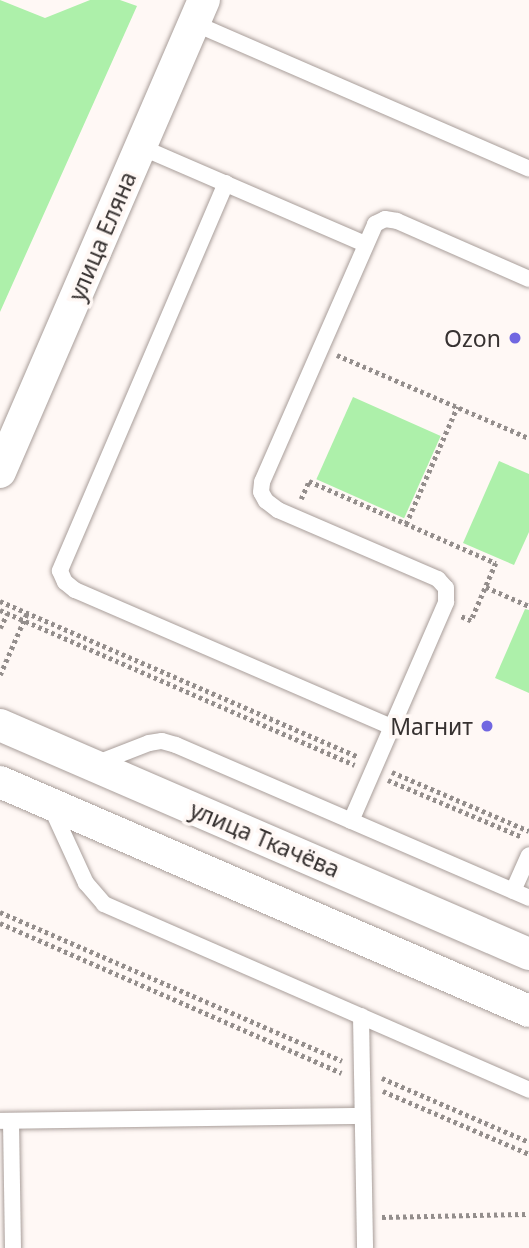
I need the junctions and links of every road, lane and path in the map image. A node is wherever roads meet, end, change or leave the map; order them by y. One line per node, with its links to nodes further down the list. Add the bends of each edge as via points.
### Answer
1 (199, 12): 2 (street, улица Еляна); 3 (lane)
2 (141, 147): 4 (lane); 10 (street, улица Еляна)
3 (529, 169)
4 (226, 183): 5 (lane); 24 (lane, via 60,571 75,590)
5 (365, 244): 6 (lane, via 375,224 385,219 397,221); 7 (lane)
6 (529, 279)
7 (320, 348): 8 (path); 11 (lane, via 262,482 266,501)
8 (457, 407): 9 (path); 12 (path)
9 (529, 438)
10 (0, 472)
11 (293, 517): 12 (path, via 309,481); 16 (lane, via 438,579 446,588)
12 (406, 524): 13 (path, via 496,563)
13 (486, 587): 15 (path); 16 (path, via 471,621)
14 (0, 601): 18 (path)
15 (529, 606)
16 (443, 609): 24 (lane)
17 (0, 610): 19 (path)
18 (27, 613): 20 (path); 26 (path)
19 (7, 614): 20 (path); 21 (path)
20 (24, 621): 22 (path); 26 (path)
21 (0, 628)
22 (0, 675)
23 (0, 725): 25 (street, улица Ткачёва)
24 (392, 727): 26 (lane)
25 (94, 765): 29 (lane, via 162,741); 37 (street, улица Ткачёва)
26 (374, 769): 29 (lane); 30 (path); 31 (path)
27 (0, 782): 28 (street)
28 (49, 803): 38 (street); 39 (lane, via 86,883 104,904)
29 (351, 821): 33 (lane)
30 (529, 831)
31 (529, 841)
32 (529, 855): 33 (lane)
33 (513, 891): 34 (lane)
34 (529, 898)
35 (0, 912): 40 (path)
36 (0, 923): 41 (path)
37 (529, 954)
38 (529, 1011)
39 (361, 1017): 44 (lane); 45 (lane)
40 (348, 1064)
41 (347, 1075)
42 (376, 1076): 47 (path)
43 (379, 1089): 48 (path)
44 (529, 1090)
45 (362, 1116): 46 (lane); 50 (lane)
46 (6, 1121): 51 (lane)
47 (529, 1142)
48 (529, 1154)
49 (529, 1214): 50 (path)
50 (364, 1217): 52 (lane)
51 (13, 1248)
52 (365, 1248)

